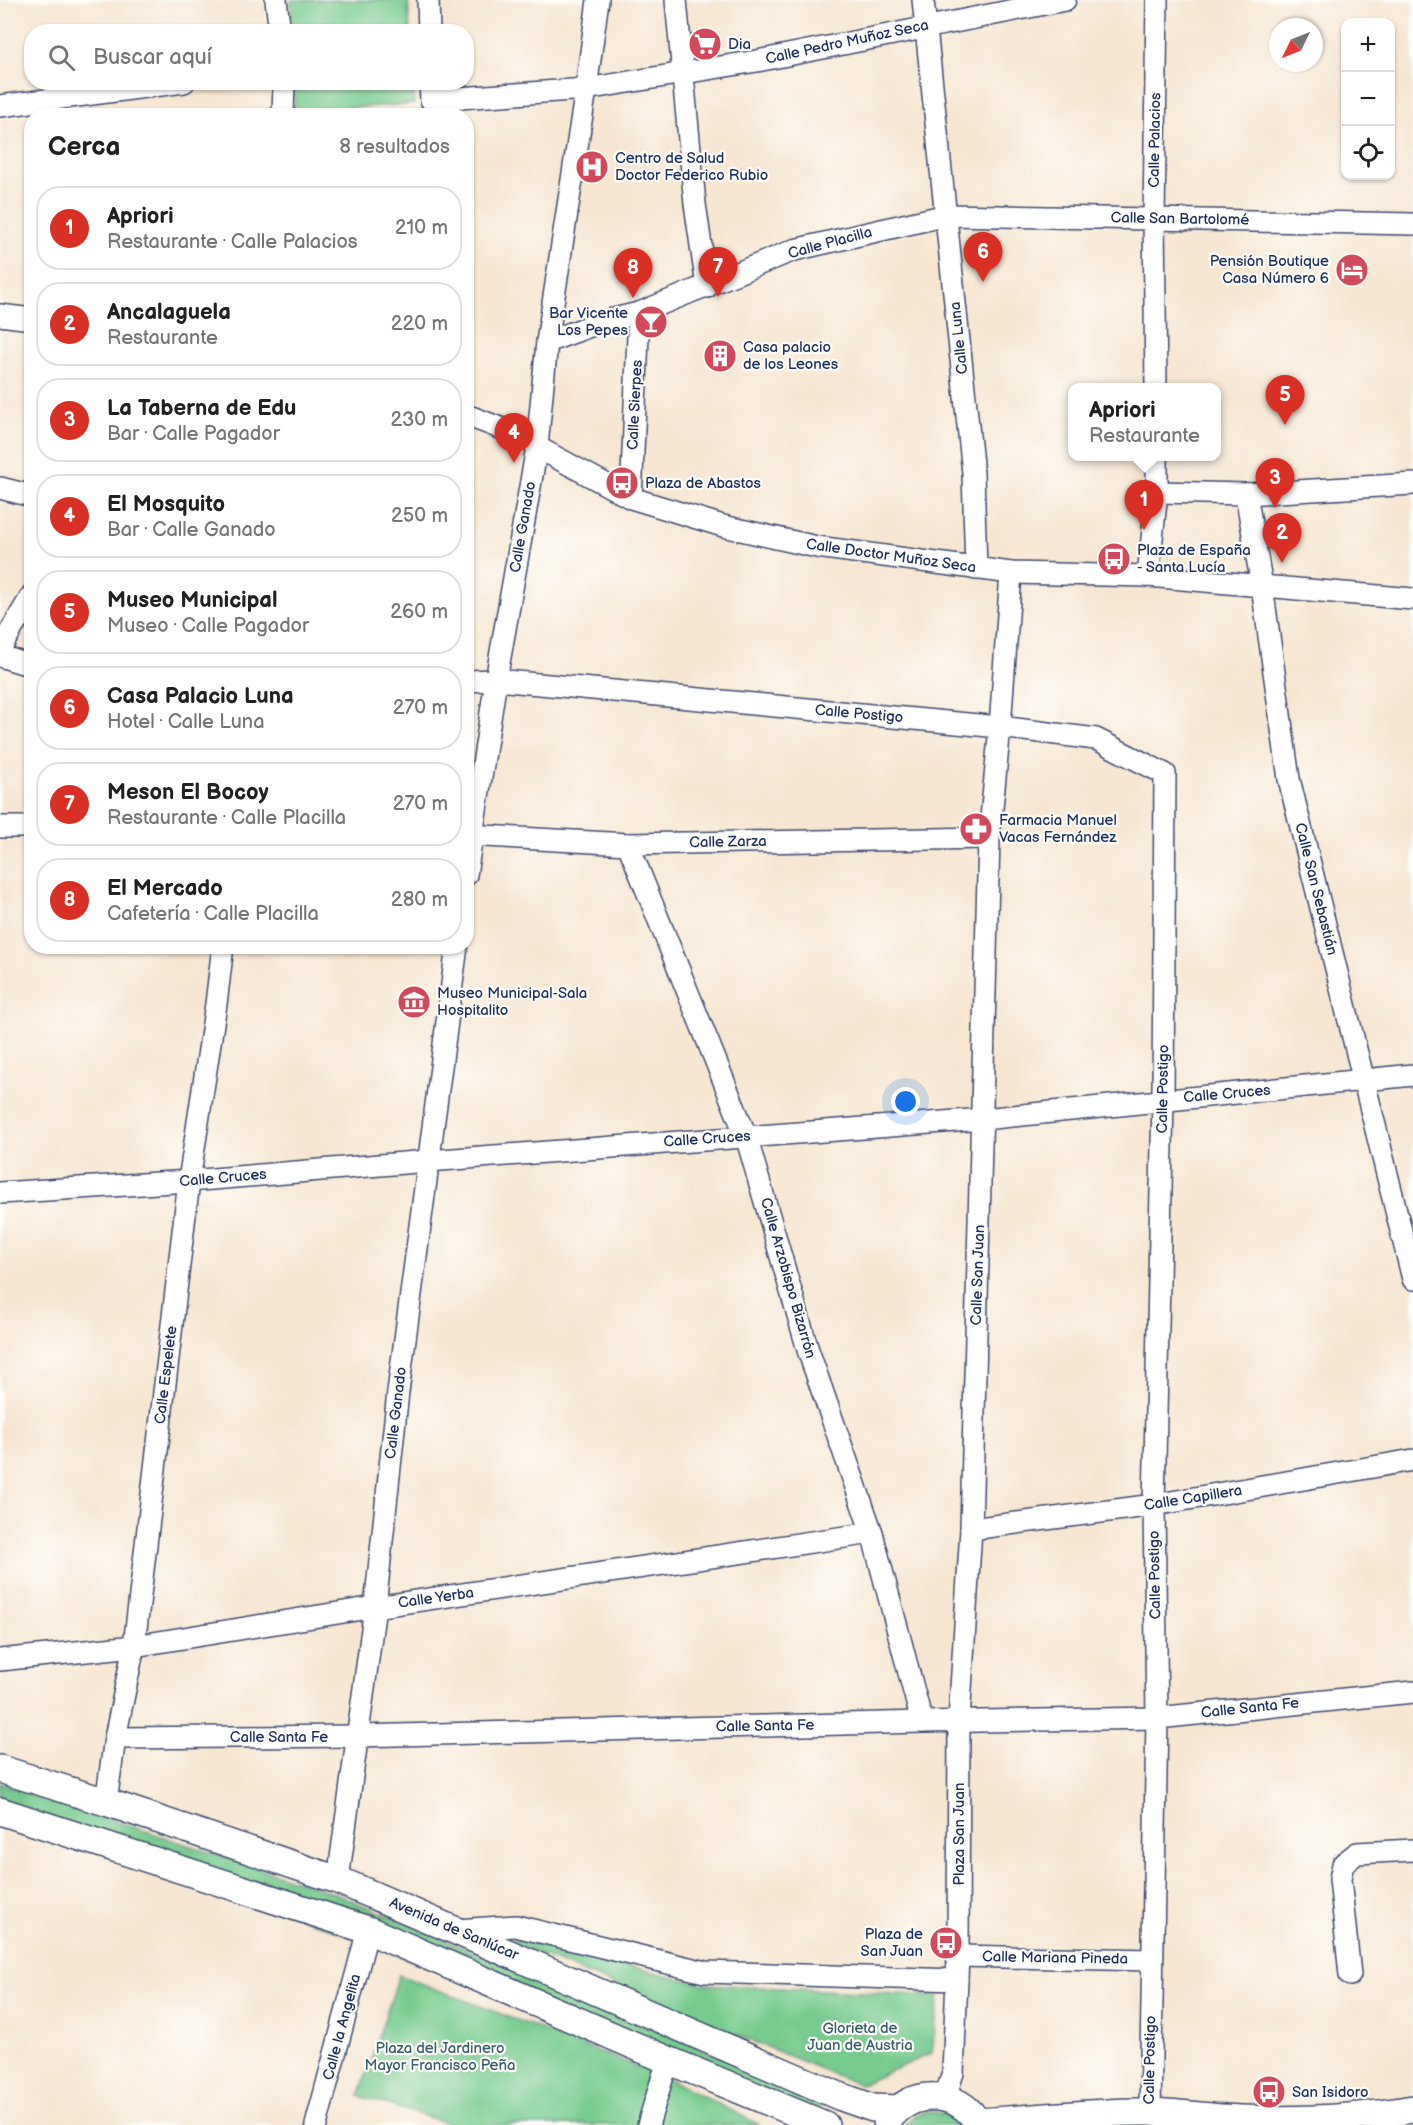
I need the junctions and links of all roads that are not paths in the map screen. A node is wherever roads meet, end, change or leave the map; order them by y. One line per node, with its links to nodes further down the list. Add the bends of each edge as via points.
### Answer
1 (276, 0): 8 (street)
2 (428, 0): 9 (street)
3 (598, 0): 12 (street, Calle Ganado)
4 (676, 0): 11 (street)
5 (923, 0): 10 (street, Calle Luna)
6 (1065, 0): 10 (street, Calle Pedro Muñoz Seca)
7 (1157, 0): 19 (street, Calle Palacios)
8 (279, 24)
9 (429, 24)
10 (926, 26): 11 (street, Calle Pedro Muñoz Seca); 18 (street, Calle Luna)
11 (682, 74): 12 (street, Calle Pedro Muñoz Seca); 21 (street)
12 (586, 89): 15 (street, Calle Pedro Muñoz Seca, via 431,100); 25 (street, Calle Ganado)
13 (123, 90): 16 (street)
14 (284, 90): 17 (street)
15 (430, 90)
16 (0, 106)
17 (283, 108)
18 (947, 215): 19 (street, Calle San Bartolomé); 21 (street, Calle Placilla, via 794,250); 36 (street, Calle Luna, via 973,473)
19 (1154, 219): 20 (street, Calle San Bartolomé); 26 (street, Calle Palacios)
20 (1413, 224)
21 (707, 287): 22 (street, Calle Placilla)
22 (639, 313): 25 (street, Calle Placilla); 35 (street, Calle Sierpes)
23 (0, 315): 24 (street)
24 (24, 319)
25 (547, 342): 28 (street, Calle Ganado)
26 (1156, 383)
27 (474, 418): 28 (street, Calle Doctor Muñoz Seca)
28 (537, 445): 35 (street, Calle Doctor Muñoz Seca); 45 (street, Calle Ganado)
29 (1157, 461): 32 (street)
30 (1413, 484): 34 (street)
31 (0, 488): 33 (street)
32 (1157, 492): 34 (street); 38 (street)
33 (24, 494)
34 (1246, 495): 39 (street, Calle San Sebastián)
35 (631, 498): 36 (street, Calle Doctor Muñoz Seca, via 723,526 817,546)
36 (976, 568): 37 (street, Calle Doctor Muñoz Seca)
37 (1011, 573): 38 (street, Calle Doctor Muñoz Seca); 47 (street)
38 (1148, 576): 39 (street, Calle Doctor Muñoz Seca)
39 (1262, 586): 40 (street, Calle Doctor Muñoz Seca); 57 (street, Calle San Sebastián, via 1289,779)
40 (1413, 599)
41 (24, 608): 42 (street)
42 (0, 649)
43 (0, 656): 44 (street)
44 (24, 664)
45 (496, 680): 46 (street, Calle Postigo); 47 (street, Calle Postigo); 48 (street, Calle Ganado)
46 (474, 681)
47 (1000, 727): 52 (street); 58 (street, Calle Postigo, via 1096,739 1165,774)
48 (474, 806)
49 (0, 826): 50 (street)
50 (24, 827)
51 (474, 835): 53 (street, Calle Zarza)
52 (989, 838): 53 (street, Calle Zarza); 59 (street, Calle San Juan)
53 (628, 843): 60 (street, Calle Arzobispo Bizarrón)
54 (221, 954): 62 (street, Calle Espelete)
55 (456, 954): 61 (street, Calle Ganado)
56 (1413, 1075): 57 (street, Calle Cruces)
57 (1364, 1081): 58 (street, Calle Cruces); 64 (street, Calle San Sebastián)
58 (1163, 1100): 59 (street, Calle Cruces); 66 (street, Calle Postigo)
59 (982, 1119): 60 (street, Calle Cruces); 67 (street, Calle San Juan)
60 (746, 1137): 61 (street, Calle Cruces); 68 (street, Calle Arzobispo Bizarrón, via 808,1350)
61 (428, 1161): 62 (street, Calle Cruces); 69 (street, Calle Ganado)
62 (189, 1181): 63 (street, Calle Cruces); 70 (street, Calle Espelete)
63 (0, 1193)
64 (1413, 1279)
65 (1413, 1460): 66 (street, Calle Capillera)
66 (1154, 1505): 67 (street, Calle Capillera); 74 (street, Calle Postigo)
67 (971, 1529): 73 (street, Calle San Juan)
68 (872, 1533): 69 (street, Calle Yerba); 75 (street, Calle Arzobispo Bizarrón)
69 (375, 1607): 70 (street, Calle Yerba); 76 (street, Calle Ganado)
70 (134, 1646): 71 (street, Calle Yerba); 77 (street, Calle Espelete)
71 (0, 1660)
72 (1413, 1692): 74 (street, Calle Santa Fe)
73 (960, 1717): 74 (street, Calle Santa Fe); 75 (street, Calle Santa Fe); 85 (street, Plaza San Juan)
74 (1157, 1718): 86 (street, Calle Postigo)
75 (922, 1722): 76 (street, Calle Santa Fe)
76 (357, 1736): 77 (street, Calle Santa Fe); 82 (street, Calle Ganado)
77 (115, 1738): 79 (street, Calle Espelete)
78 (0, 1769): 79 (main road, Avenida de Sanlúcar)
79 (106, 1802): 82 (main road, Avenida de Sanlúcar)
80 (0, 1811): 83 (main road)
81 (1413, 1850): 87 (street, via 1357,1853 1343,1864 1340,1879)
82 (338, 1880): 84 (main road, Avenida de Sanlúcar)
83 (368, 1930): 89 (main road); 96 (street, Calle la Angelita)
84 (456, 1930): 88 (street, via 516,1926 705,1972); 93 (main road, Avenida de Sanlúcar)
85 (958, 1956): 86 (street, Calle Mariana Pineda); 88 (street, Plaza San Juan)
86 (1152, 1960): 92 (street, Calle Postigo)
87 (1350, 1975)
88 (957, 1980): 90 (street, Plaza San Juan, via 952,2073 948,2088)
89 (670, 2061): 97 (street); 98 (main road)
90 (940, 2097): 93 (main road, via 914,2099); 95 (main road, via 963,2106)
91 (1413, 2109): 92 (main road, via 1312,2120)
92 (1150, 2112): 94 (main road)
93 (892, 2117)
94 (1048, 2121): 95 (main road, via 1031,2117)
95 (978, 2123)
96 (316, 2125)
97 (648, 2125)
98 (825, 2125)

